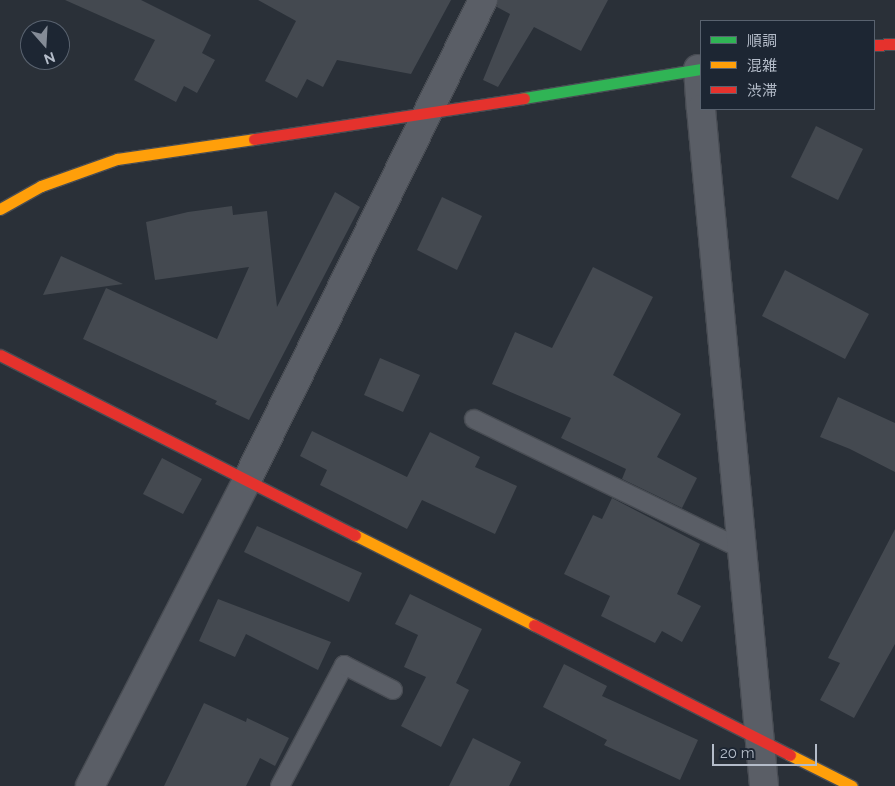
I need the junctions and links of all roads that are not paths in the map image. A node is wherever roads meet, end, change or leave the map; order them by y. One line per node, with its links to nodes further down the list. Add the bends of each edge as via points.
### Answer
1 (483, 0): 7 (street)
2 (895, 44): 3 (street)
3 (875, 46)
4 (699, 69): 5 (street); 7 (street)
5 (700, 88)
6 (701, 110): 12 (street)
7 (423, 116): 8 (street, via 117,159 41,186); 11 (street)
8 (0, 209)
9 (0, 355): 11 (street)
10 (474, 418): 12 (lane)
11 (248, 478): 14 (street); 15 (street)
12 (742, 549): 14 (street)
13 (393, 690): 16 (lane, via 344,666)
14 (760, 739): 17 (street); 18 (street)
15 (90, 786)
16 (280, 786)
17 (764, 786)
18 (852, 786)

